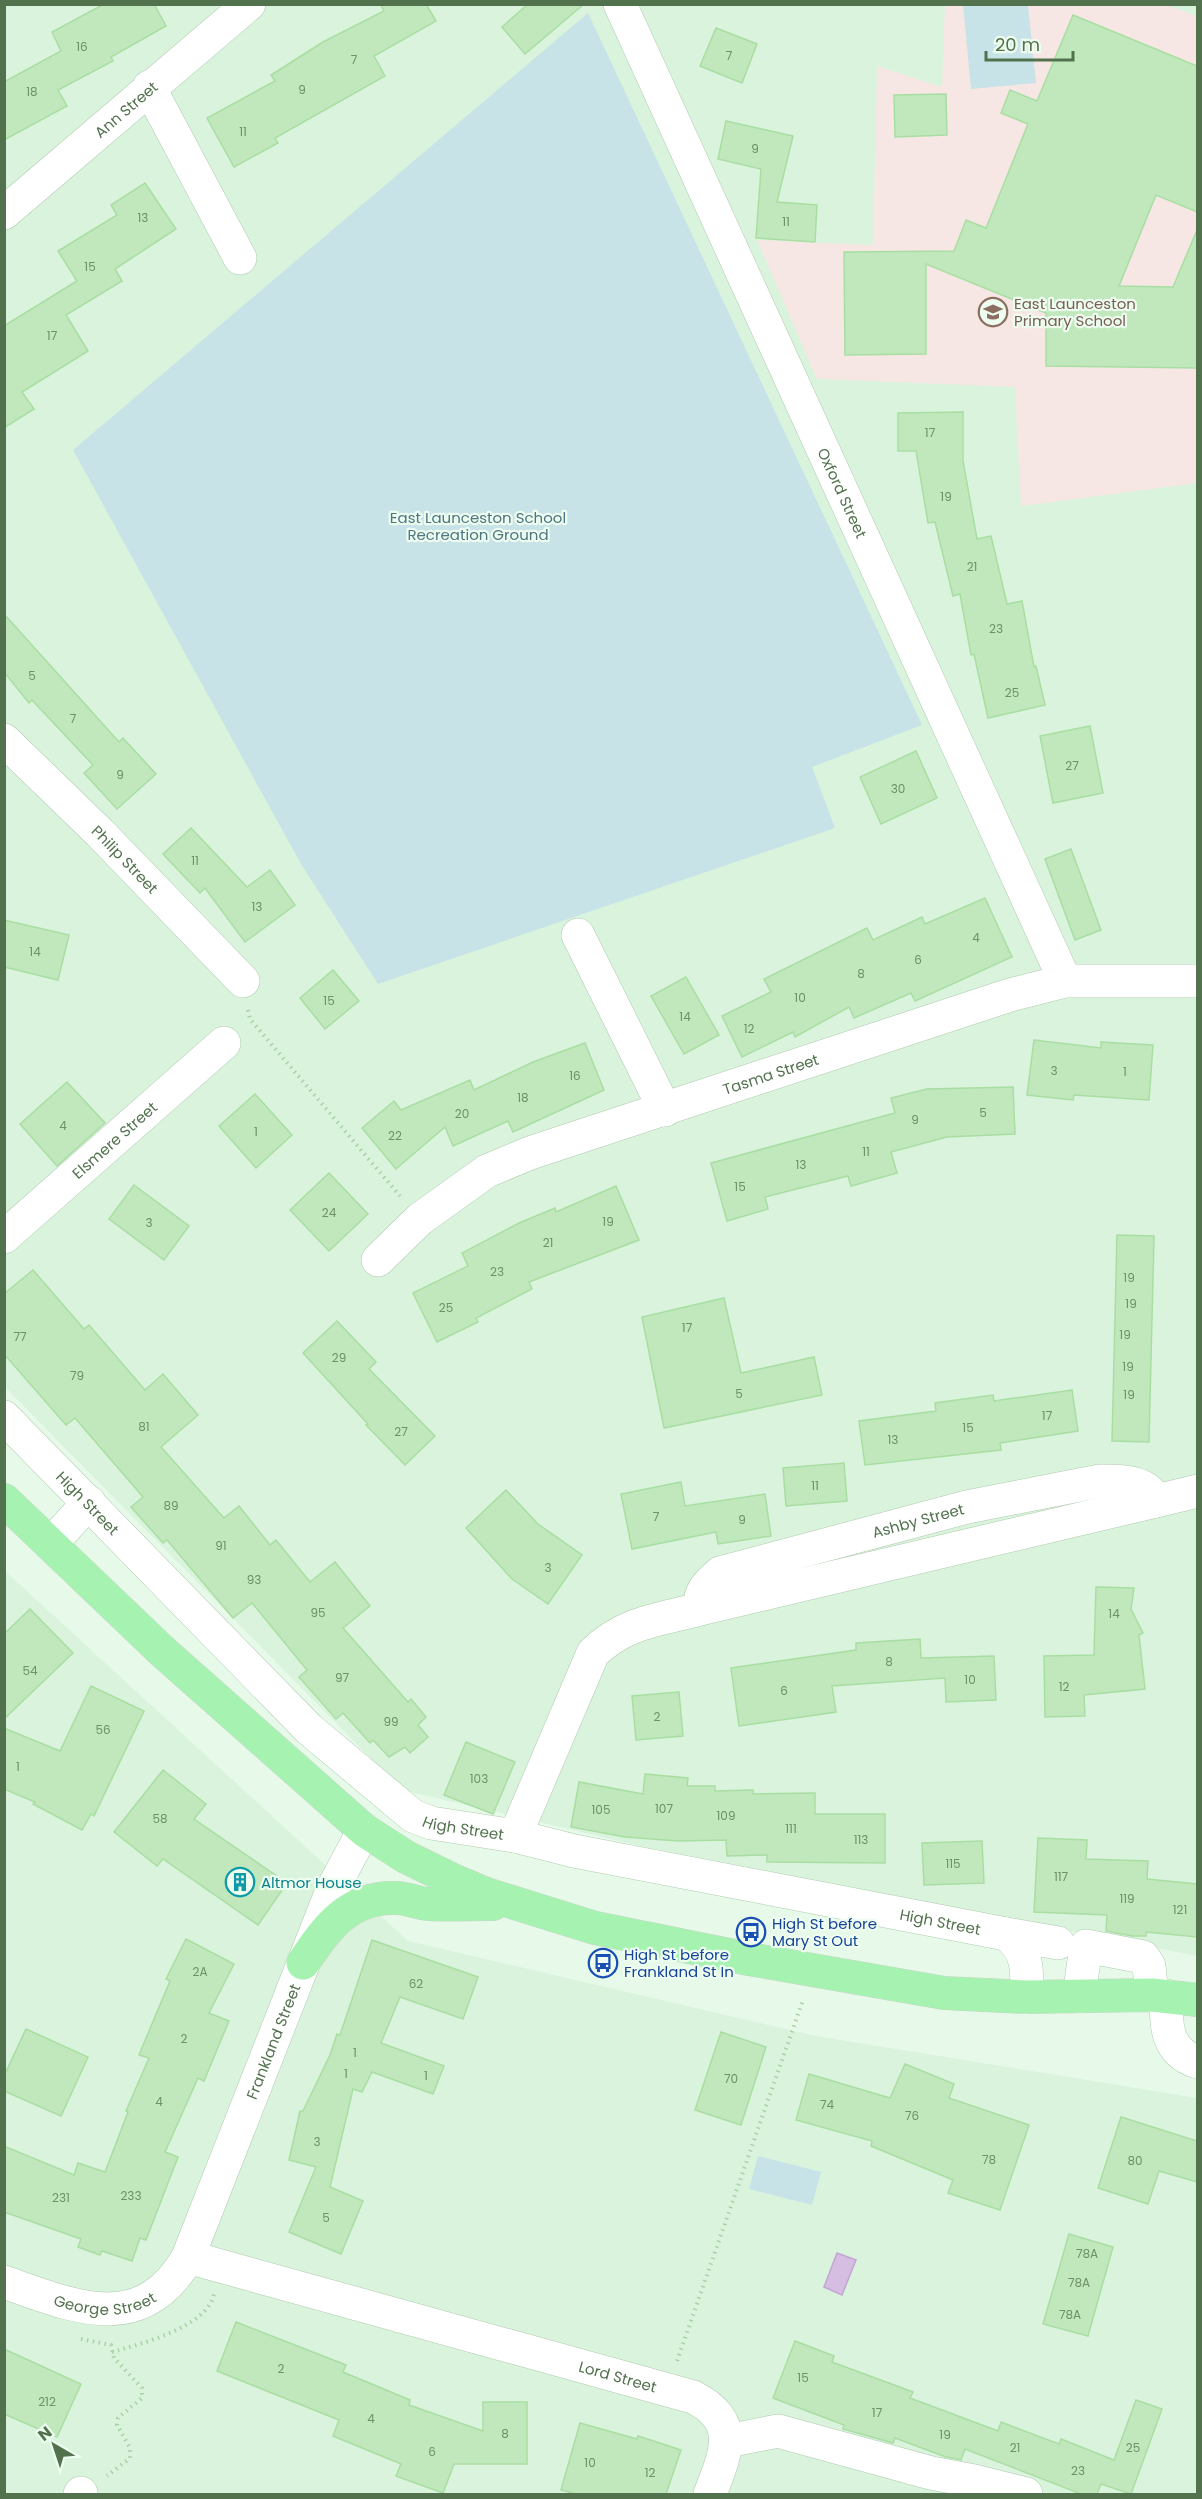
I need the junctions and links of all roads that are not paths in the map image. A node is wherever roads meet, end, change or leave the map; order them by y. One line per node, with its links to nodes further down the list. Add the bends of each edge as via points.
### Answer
1 (249, 4): 3 (street, Ann Street)
2 (620, 4): 9 (street, Oxford Street)
3 (149, 87): 4 (street, Ann Street); 5 (street)
4 (4, 213)
5 (240, 258)
6 (4, 740): 8 (street, Philip Street, via 100,832)
7 (578, 935): 12 (street)
8 (243, 981)
9 (1065, 981): 10 (street, Tasma Street); 12 (street, Tasma Street, via 1010,995)
10 (1197, 981)
11 (224, 1042): 13 (street, Elsmere Street)
12 (665, 1110): 14 (street, Tasma Street, via 530,1153 488,1171 420,1219)
13 (4, 1237)
14 (378, 1260)
15 (4, 1418): 18 (street, High Street)
16 (1197, 1491): 21 (street, via 629,1627 610,1637 593,1653)
17 (4, 1500): 19 (main road)
18 (89, 1502): 19 (street); 21 (street, High Street, via 309,1730 395,1803 430,1823)
19 (51, 1544): 20 (main road, via 179,1666)
20 (364, 1830): 22 (main road, via 406,1857 455,1881); 25 (street, Frankland Street, via 333,1888)
21 (516, 1836): 23 (street, High Street, via 574,1851)
22 (519, 1904): 25 (main road, via 369,1900 332,1923); 27 (main road, via 595,1928 749,1959 944,1993)
23 (1006, 1934): 24 (street, High Street); 27 (street, via 1016,1941 1024,1955)
24 (1072, 1945): 26 (street); 28 (street, High Street, via 1143,1957)
25 (303, 1963): 30 (street, Frankland Street)
26 (1079, 1996): 27 (main road); 28 (main road)
27 (1026, 1997)
28 (1172, 1997): 29 (street, via 1165,2017 1168,2034 1178,2050)
29 (1197, 2062)
30 (188, 2257): 31 (street, George Street, via 168,2287 133,2307 94,2307); 32 (street, Lord Street, via 666,2390 710,2406 724,2427)
31 (4, 2282)
32 (727, 2440): 33 (street); 34 (street, via 778,2431 931,2473)
33 (710, 2494)
34 (1026, 2494)

